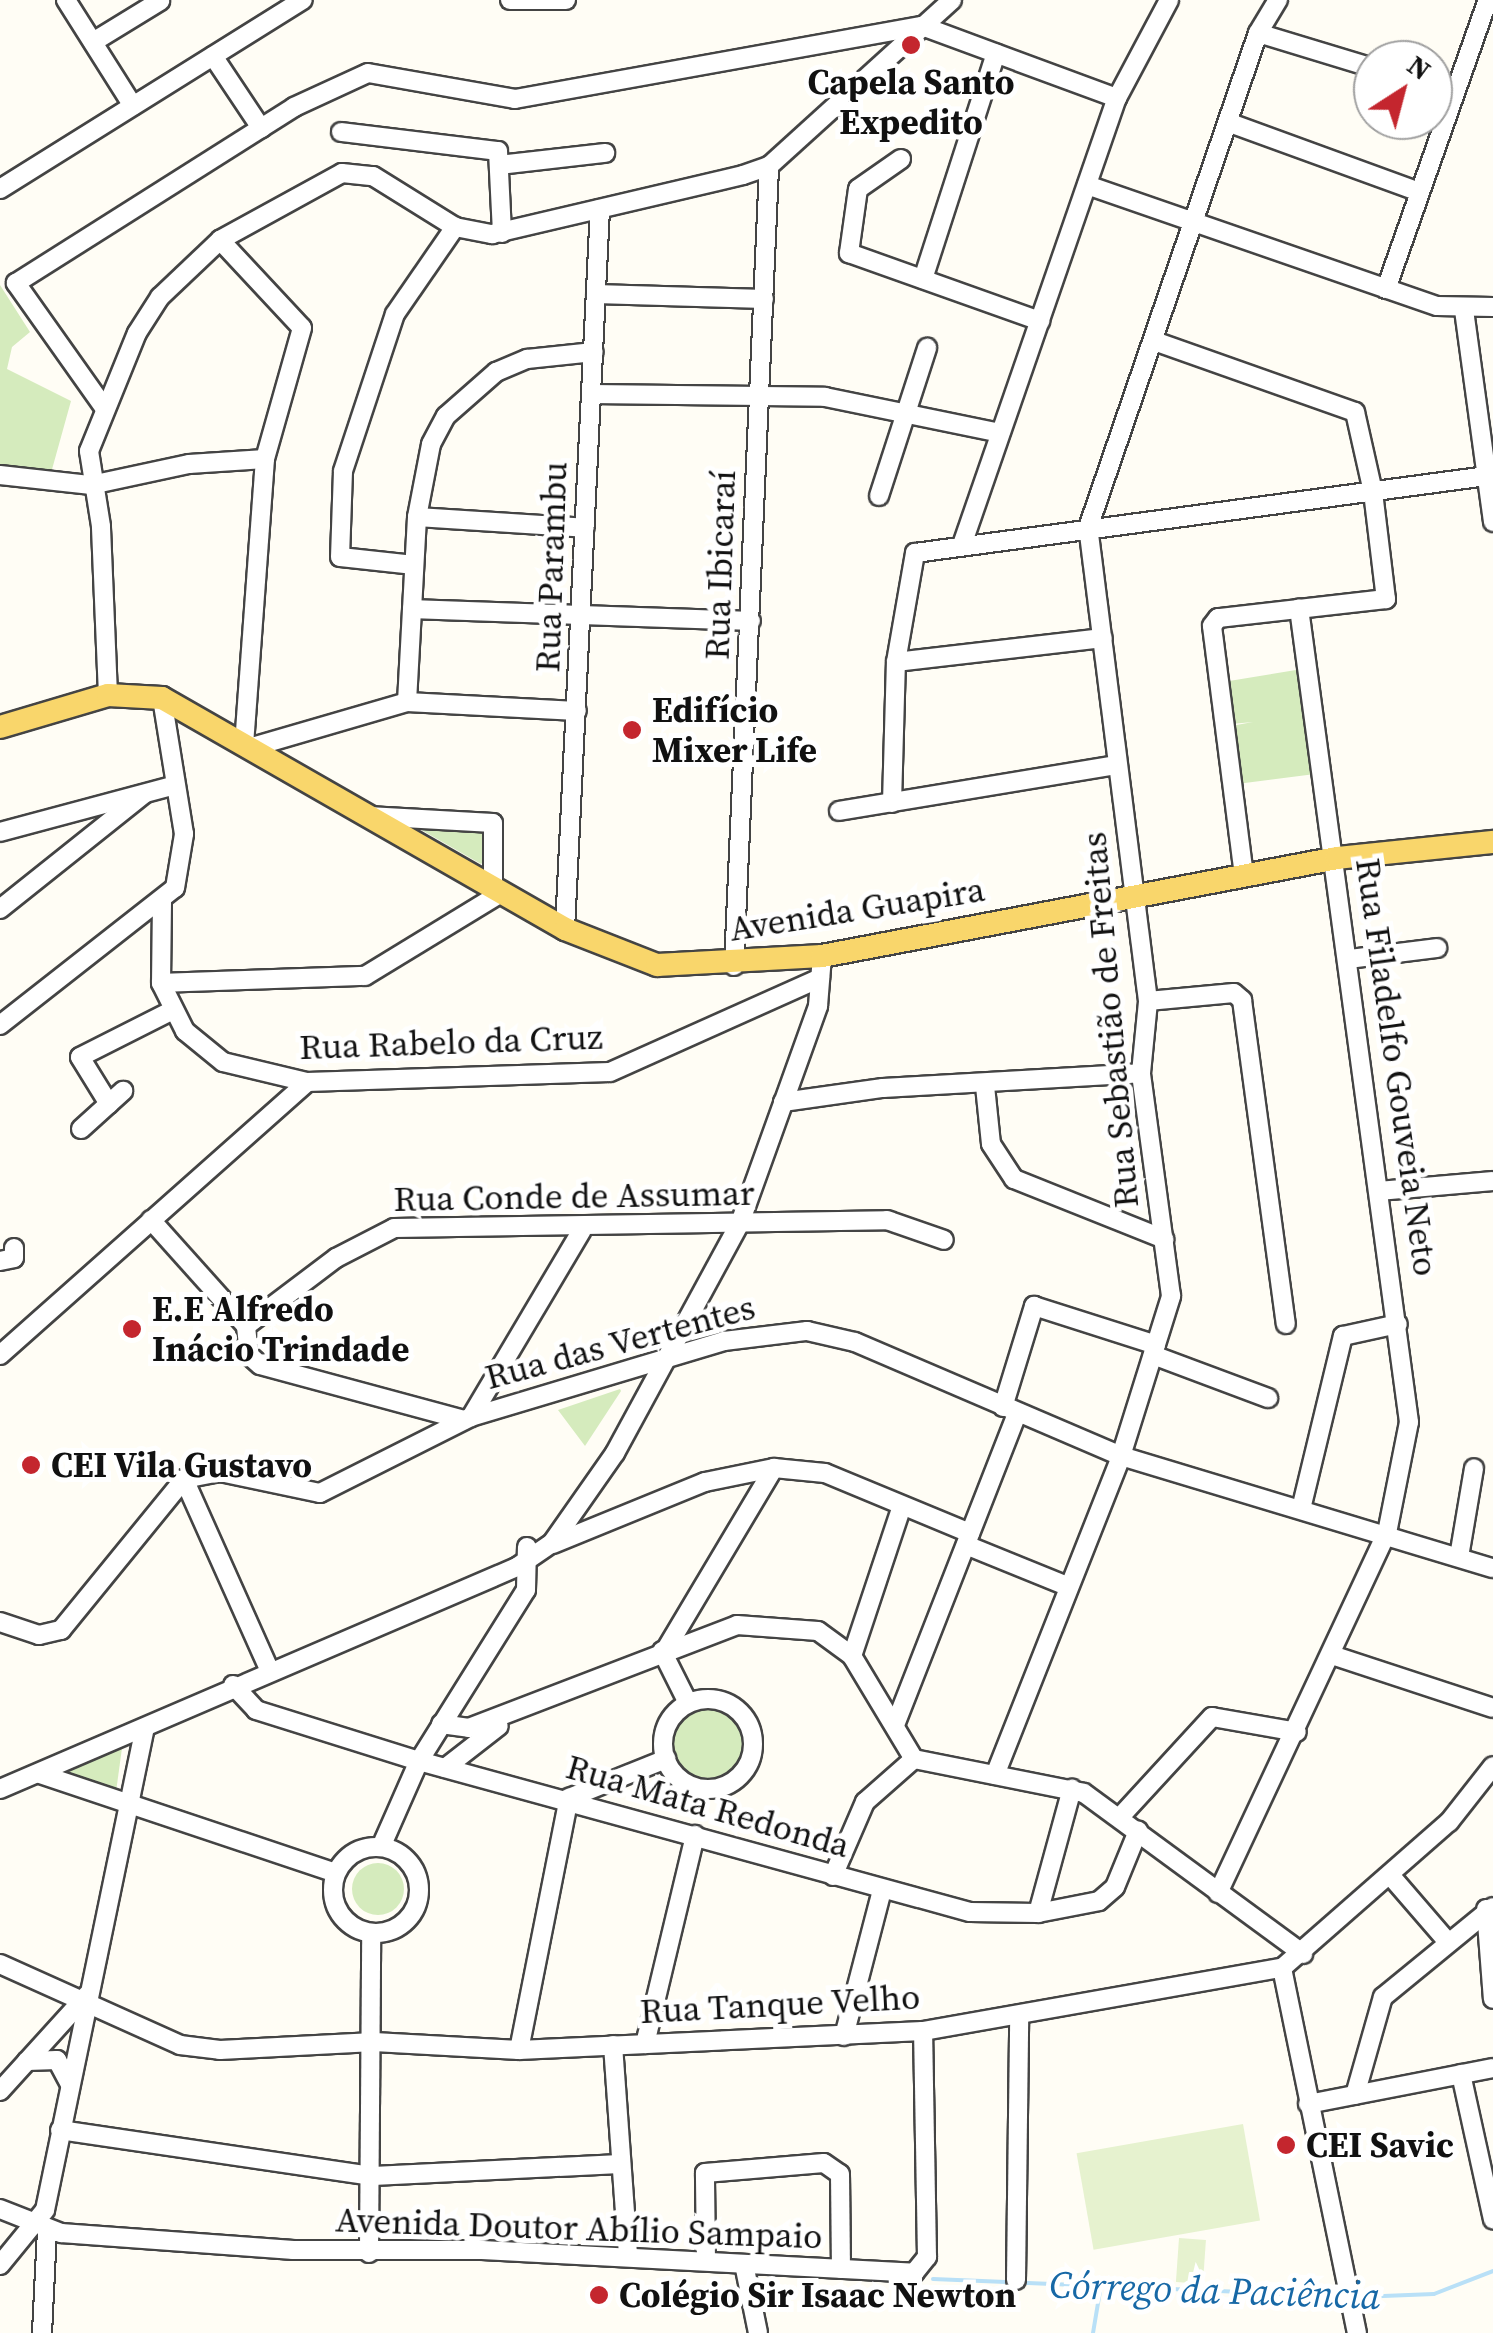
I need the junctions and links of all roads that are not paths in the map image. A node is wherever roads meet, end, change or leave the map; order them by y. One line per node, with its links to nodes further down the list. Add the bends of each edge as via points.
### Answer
1 (66, 0): 12 (street)
2 (302, 0): 14 (street)
3 (510, 0): 4 (street)
4 (566, 0)
5 (1169, 0): 17 (street)
6 (1278, 0): 11 (street)
7 (1488, 0): 16 (street)
8 (160, 1): 12 (street)
9 (948, 2): 10 (street)
10 (922, 26): 13 (street); 20 (street, via 515,98 368,72); 26 (street)
11 (1258, 33): 15 (street); 19 (street)
12 (92, 42): 18 (street)
13 (996, 53): 17 (street); 35 (street)
14 (212, 56): 18 (street); 20 (street)
15 (1353, 62)
16 (1453, 89)
17 (1117, 98): 27 (street)
18 (134, 106): 28 (street)
19 (1230, 123): 29 (street); 31 (street)
20 (261, 128): 47 (street, via 14,286)
21 (341, 132): 25 (street, via 495,150)
22 (1437, 140): 29 (street)
23 (605, 152): 25 (street)
24 (901, 160): 35 (street, via 858,190 847,250)
25 (499, 165): 33 (street)
26 (769, 166): 30 (street); 38 (street, Rua Ibicaraí)
27 (1087, 185): 31 (street); 41 (street)
28 (0, 189)
29 (1420, 192): 36 (street)
30 (600, 209): 33 (street); 37 (street, Rua Parambu)
31 (1197, 222): 36 (street); 42 (street)
32 (455, 227): 33 (street); 34 (street, via 398,187 355,172); 61 (street, via 395,314 343,471 340,557)
33 (502, 233)
34 (220, 240): 47 (street, via 160,297); 50 (street, via 302,328)
35 (924, 280): 41 (street)
36 (1386, 289): 40 (street)
37 (596, 294): 38 (street); 44 (street, Rua Parambu)
38 (764, 299): 46 (street, Rua Ibicaraí)
39 (1493, 306): 40 (street)
40 (1464, 310): 52 (street)
41 (1040, 321): 49 (street)
42 (1157, 342): 54 (street, via 1355,412); 59 (street)
43 (927, 348): 48 (street)
44 (594, 352): 45 (street, Rua Parambu); 56 (street, via 527,358 470,390 432,444)
45 (592, 394): 46 (street); 58 (street, Rua Parambu)
46 (759, 398): 48 (street, via 825,397); 65 (street, Rua Ibicaraí)
47 (102, 406): 53 (street, via 89,451)
48 (909, 410): 49 (street); 55 (street)
49 (1000, 434): 60 (street)
50 (265, 460): 53 (street, via 188,464); 73 (street)
51 (0, 475): 53 (street)
52 (1487, 476): 54 (street); 57 (street)
53 (91, 485): 68 (street, via 101,526)
54 (1373, 492): 59 (street); 62 (street, via 1388,597)
55 (879, 496)
56 (416, 517): 58 (street); 61 (street)
57 (1493, 522)
58 (585, 528): 64 (street, Rua Parambu)
59 (1088, 528): 60 (street); 66 (street, Rua Sebastião de Freitas)
60 (962, 545): 67 (street, via 913,557)
61 (414, 565): 63 (street)
62 (1299, 608): 82 (street, Rua Filadelfo Gouveia Neto); 83 (street, via 1218,618 1212,626)
63 (412, 610): 64 (street); 70 (street)
64 (581, 616): 65 (street); 71 (street, Rua Parambu)
65 (751, 621): 91 (street, Rua Ibicaraí)
66 (1102, 638): 67 (street); 74 (street, Rua Sebastião de Freitas)
67 (896, 662): 77 (street)
68 (108, 695): 69 (main road, Avenida Guapira); 72 (main road, Avenida Guapira)
69 (162, 698): 73 (main road, Avenida Guapira); 75 (street, Rua Rabelo da Cruz)
70 (407, 702): 71 (street); 73 (street)
71 (578, 711): 88 (street, Rua Parambu)
72 (0, 727)
73 (246, 746): 79 (main road, Avenida Guapira)
74 (1117, 764): 77 (street); 85 (street, Rua Sebastião de Freitas)
75 (175, 785): 76 (street); 86 (street, Rua Rabelo da Cruz, via 184,856)
76 (144, 794): 80 (street); 87 (street)
77 (892, 803): 78 (street)
78 (838, 812)
79 (367, 816): 84 (main road, Avenida Guapira); 84 (street, via 493,822)
80 (0, 832)
81 (1493, 842): 82 (main road, Avenida Guapira)
82 (1336, 858): 83 (main road, Avenida Guapira); 90 (street, Rua Filadelfo Gouveia Neto)
83 (1244, 877): 85 (main road, Avenida Guapira)
84 (497, 891): 88 (main road, Avenida Guapira); 93 (street, via 365,976)
85 (1135, 897): 92 (main road, Avenida Guapira); 94 (street, Rua Sebastião de Freitas)
86 (162, 902): 93 (street, Rua Rabelo da Cruz); 96 (street)
87 (0, 910)
88 (565, 929): 91 (main road, Avenida Guapira, via 657,965)
89 (1437, 948): 90 (street)
90 (1350, 959): 103 (street, Rua Filadelfo Gouveia Neto)
91 (734, 966): 92 (main road, Avenida Guapira, via 790,960)
92 (816, 972): 98 (street, Rua Rabelo da Cruz, via 610,1072); 100 (street, via 818,1006)
93 (161, 983): 95 (street, Rua Rabelo da Cruz)
94 (1148, 1001): 97 (street, Rua Sebastião de Freitas); 109 (street, via 1234,993 1242,1000)
95 (171, 1011): 98 (street, Rua Rabelo da Cruz, via 223,1062); 101 (street, via 86,1049 81,1068 116,1098)
96 (0, 1025)
97 (1141, 1073): 99 (street); 107 (street, Rua Sebastião de Freitas)
98 (307, 1082): 104 (street)
99 (984, 1086): 100 (street, via 883,1088); 107 (street, via 992,1144 1014,1180)
100 (784, 1102): 105 (street)
101 (81, 1128)
102 (1493, 1180): 103 (street)
103 (1379, 1191): 110 (street, Rua Filadelfo Gouveia Neto)
104 (151, 1220): 111 (street); 113 (street)
105 (740, 1223): 106 (street, Rua Conde de Assumar); 108 (street, Rua Conde de Assumar, via 887,1220); 114 (street)
106 (582, 1230): 111 (street, Rua Conde de Assumar, via 383,1230); 117 (street)
107 (1164, 1239): 112 (street, Rua Sebastião de Freitas, via 1171,1296)
108 (944, 1240)
109 (1286, 1324)
110 (1398, 1324): 122 (street, via 1342,1336); 126 (street, Rua Filadelfo Gouveia Neto, via 1408,1422)
111 (246, 1326): 117 (street, via 249,1355 260,1365)
112 (1155, 1350): 115 (street); 116 (street, via 1034,1306); 118 (street, Rua Sebastião de Freitas)
113 (0, 1355)
114 (666, 1359): 116 (street, Rua das Vertentes, via 762,1332 807,1331 855,1342); 117 (street, Rua das Vertentes); 123 (street)
115 (1268, 1398)
116 (1010, 1410): 118 (street, Rua das Vertentes); 127 (street)
117 (468, 1419): 121 (street, Rua das Vertentes, via 320,1493 220,1472)
118 (1121, 1456): 122 (street, Rua das Vertentes); 132 (street, Rua Sebastião de Freitas)
119 (774, 1468): 124 (street, via 824,1474); 125 (street, via 705,1482); 134 (street)
120 (1474, 1468): 130 (street)
121 (184, 1479): 133 (street, via 61,1630 38,1635); 137 (street)
122 (1302, 1504): 126 (street, Rua das Vertentes)
123 (577, 1505): 125 (street); 128 (street)
124 (902, 1506): 127 (street); 136 (street)
125 (631, 1515): 128 (street)
126 (1387, 1532): 130 (street, Rua das Vertentes); 135 (street, Rua Filadelfo Gouveia Neto)
127 (968, 1539): 132 (street); 142 (street)
128 (548, 1540): 129 (street)
129 (523, 1557): 137 (street); 141 (street, via 526,1590)
130 (1460, 1557): 131 (street, Rua das Vertentes)
131 (1493, 1568)
132 (1067, 1586): 152 (street, Rua Sebastião de Freitas)
133 (0, 1622)
134 (664, 1650): 136 (street, via 767,1622 818,1631); 139 (street); 145 (street)
135 (1332, 1655): 140 (street); 144 (street, Rua Filadelfo Gouveia Neto)
136 (852, 1656): 142 (street)
137 (268, 1669): 138 (street)
138 (233, 1685): 143 (street); 148 (street, Rua Mata Redonda, via 256,1710)
139 (688, 1703): 146 (street, via 669,1721); 146 (street, via 716,1699 742,1713 753,1739 747,1767 712,1789 684,1782)
140 (1493, 1708)
141 (442, 1724): 145 (street); 148 (street)
142 (894, 1725): 147 (street)
143 (145, 1728): 151 (street); 156 (street)
144 (1297, 1732): 157 (street, via 1212,1717); 165 (street, Rua Filadelfo Gouveia Neto)
145 (463, 1738): 150 (street)
146 (666, 1759): 155 (street)
147 (914, 1759): 152 (street); 163 (street, via 866,1802)
148 (419, 1761): 150 (street, Rua Mata Redonda); 160 (street)
149 (1493, 1766): 162 (street, Rua Tanque Velho, via 1449,1822)
150 (445, 1768): 155 (street, Rua Mata Redonda)
151 (40, 1774): 154 (street); 156 (street)
152 (995, 1775): 153 (street)
153 (1072, 1789): 157 (street); 167 (street)
154 (0, 1790)
155 (569, 1798): 159 (street, Rua Mata Redonda); 181 (street)
156 (128, 1804): 161 (street); 174 (street)
157 (1120, 1816): 158 (street)
158 (1138, 1831): 165 (street); 167 (street, Rua Mata Redonda, via 1108,1895)
159 (695, 1835): 163 (street, Rua Mata Redonda); 179 (street)
160 (381, 1847): 161 (street, via 354,1852); 168 (street, via 408,1860 419,1888 400,1926)
161 (336, 1873): 168 (street, via 338,1911)
162 (1390, 1874): 169 (street); 170 (street, Rua Tanque Velho)
163 (834, 1876): 164 (street, Rua Mata Redonda)
164 (882, 1890): 167 (street, Rua Mata Redonda, via 989,1915); 177 (street)
165 (1218, 1894): 170 (street)
166 (1490, 1908): 169 (street); 173 (street)
167 (1038, 1913)
168 (371, 1933): 178 (street)
169 (1447, 1941): 187 (street, via 1376,2008)
170 (1303, 1954): 172 (street, Rua Tanque Velho)
171 (0, 1964): 174 (street, Rua Tanque Velho)
172 (1282, 1968): 175 (street, Rua Tanque Velho); 188 (street)
173 (1493, 1999)
174 (85, 2000): 178 (street, Rua Tanque Velho, via 190,2047); 182 (street); 185 (street)
175 (1019, 2016): 176 (street, Rua Tanque Velho); 201 (street)
176 (922, 2031): 177 (street, Rua Tanque Velho); 200 (street, Avenida Doutor Abílio Sampaio, via 927,2258 914,2273)
177 (844, 2036): 179 (street, Rua Tanque Velho)
178 (374, 2042): 181 (street, Rua Tanque Velho); 191 (street)
179 (646, 2044): 180 (street, Rua Tanque Velho)
180 (613, 2045): 181 (street, Rua Tanque Velho); 190 (street)
181 (519, 2050)
182 (26, 2061): 185 (street, via 58,2060); 186 (street)
183 (1493, 2068): 184 (street)
184 (1460, 2074): 187 (street); 193 (street)
185 (70, 2084): 189 (street)
186 (0, 2091)
187 (1355, 2095): 188 (street)
188 (1308, 2104): 202 (street)
189 (60, 2130): 191 (street); 194 (street)
190 (620, 2164): 191 (street); 196 (street)
191 (373, 2176): 195 (street)
192 (0, 2209): 194 (street, Avenida Doutor Abílio Sampaio)
193 (1493, 2220)
194 (41, 2228): 195 (street, Avenida Doutor Abílio Sampaio); 199 (street); 203 (street)
195 (370, 2252): 196 (street, Avenida Doutor Abílio Sampaio)
196 (628, 2256): 197 (street, Avenida Doutor Abílio Sampaio)
197 (706, 2261): 198 (street, Avenida Doutor Abílio Sampaio); 200 (street, via 702,2181 719,2170 824,2163 840,2174)
198 (744, 2264): 200 (street, Avenida Doutor Abílio Sampaio); 204 (street)
199 (0, 2265)
200 (841, 2270)
201 (1016, 2280)
202 (1355, 2324)
203 (42, 2333)
204 (758, 2333)

